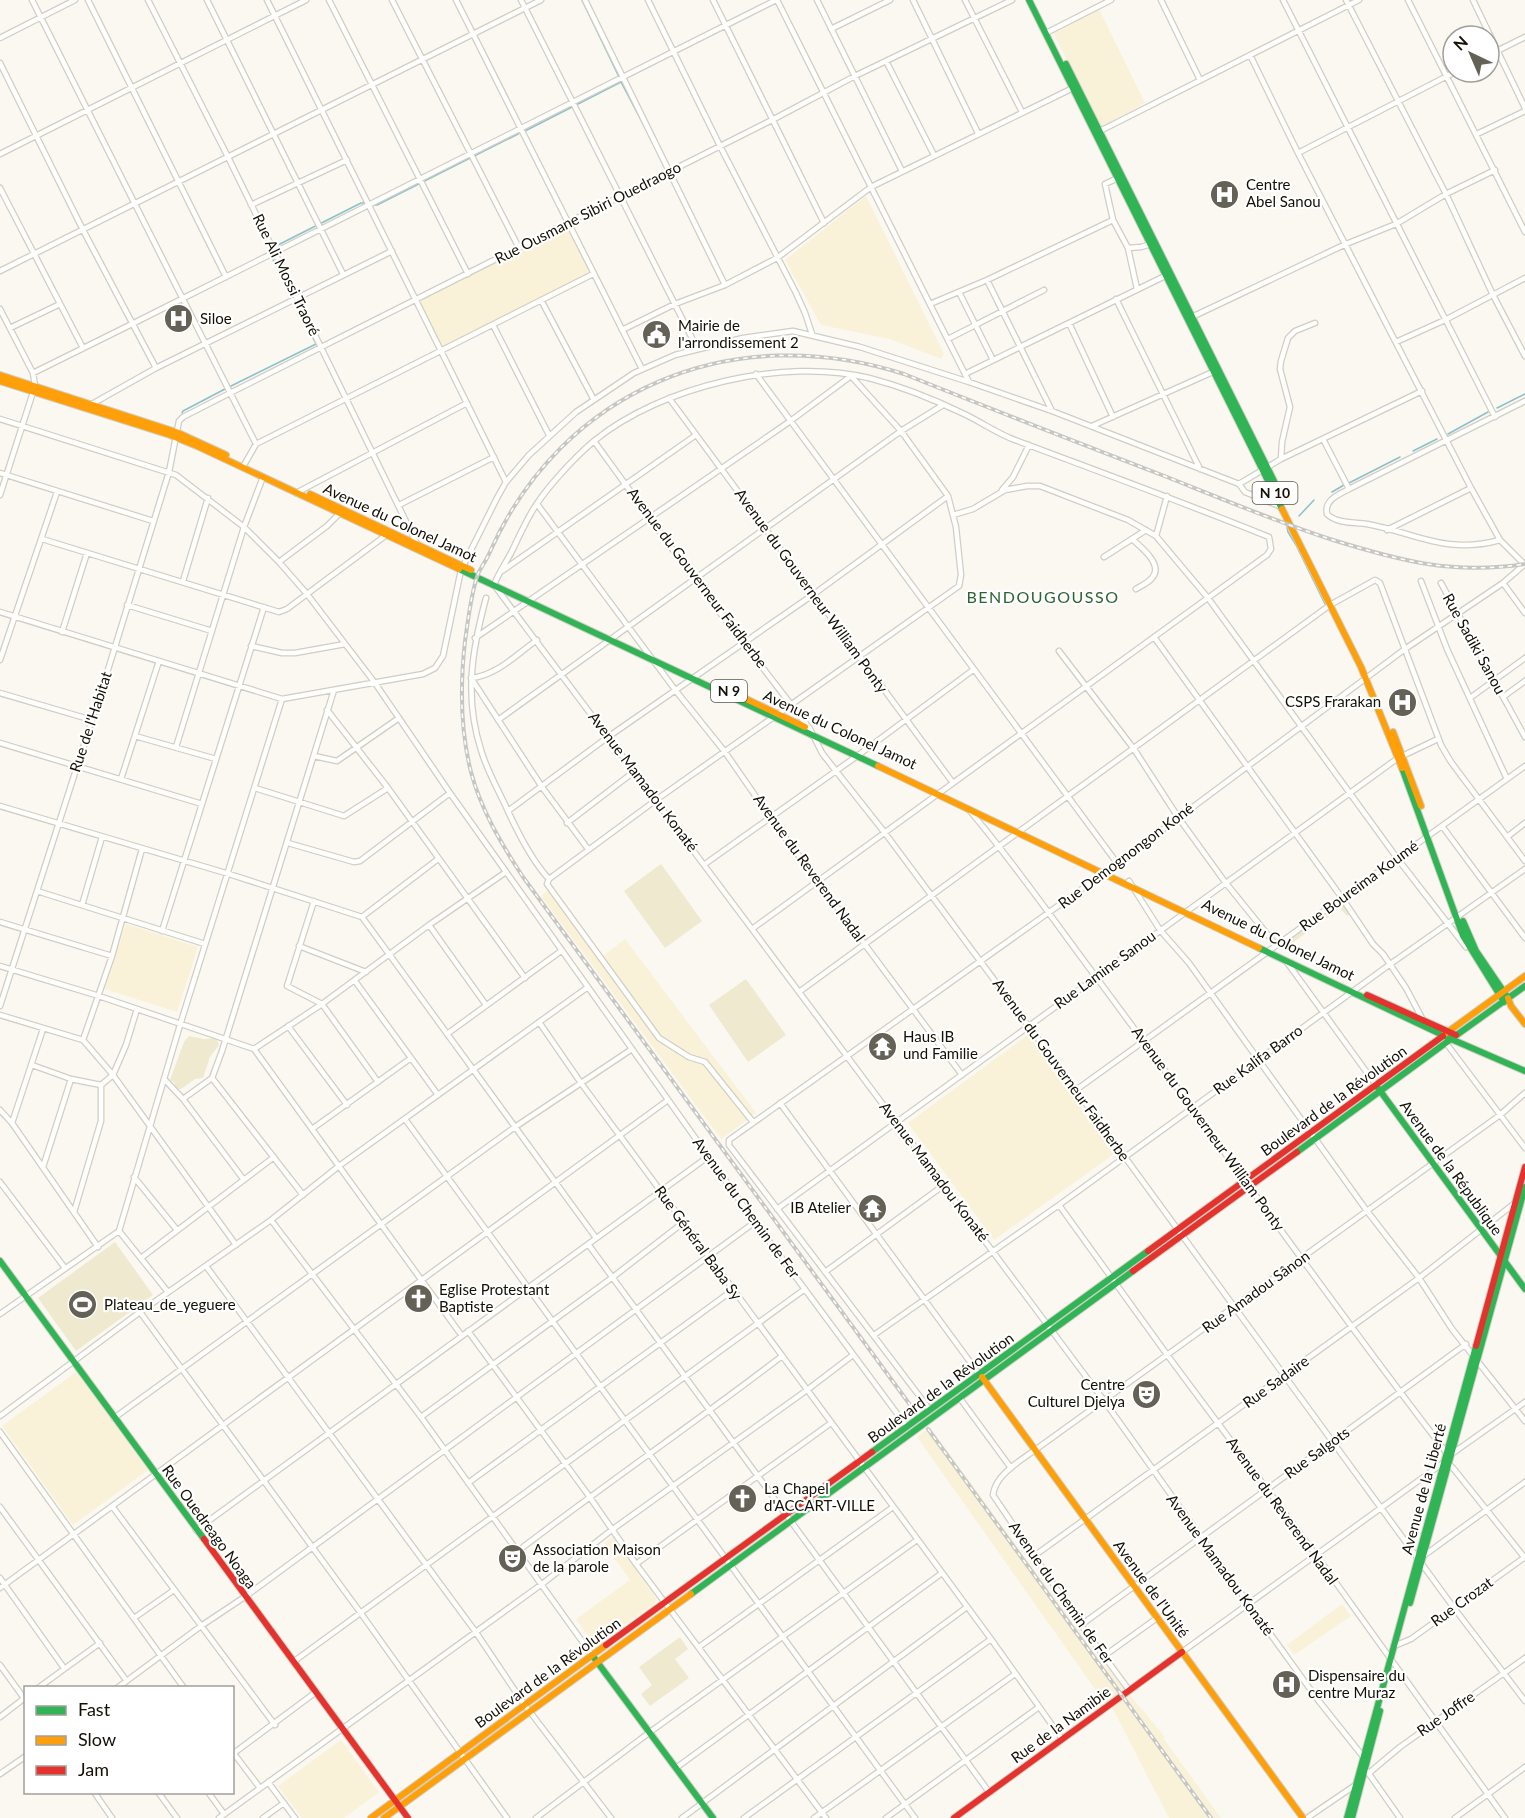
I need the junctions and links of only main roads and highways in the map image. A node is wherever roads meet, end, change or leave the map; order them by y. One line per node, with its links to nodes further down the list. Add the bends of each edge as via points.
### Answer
1 (1029, 0): 3 (main road, N 10)
2 (1034, 0): 3 (main road, N 10)
3 (1048, 32): 4 (main road, N 10); 4 (main road, N 10)
4 (1098, 132): 5 (main road, N 10)
5 (1169, 273): 6 (main road, N 10); 6 (main road, N 10, via 1194,316)
6 (1217, 370): 12 (main road, N 10)
7 (0, 375): 9 (main road, Avenue du Colonel Jamot / N 9)
8 (0, 381): 9 (main road, Avenue du Colonel Jamot / N 9)
9 (34, 388): 10 (main road, Avenue du Colonel Jamot / N 9); 10 (main road, Avenue du Colonel Jamot / N 9, via 92,404)
10 (176, 435): 11 (main road, Avenue du Colonel Jamot / N 9)
11 (244, 466): 13 (main road, Avenue du Colonel Jamot / N 9); 13 (main road, Avenue du Colonel Jamot / N 9)
12 (1266, 468): 16 (main road, N 10); 16 (main road, N 10)
13 (298, 491): 14 (main road, Avenue du Colonel Jamot / N 9)
14 (341, 512): 15 (main road, Avenue du Colonel Jamot / N 9); 15 (main road, Avenue du Colonel Jamot / N 9)
15 (419, 549): 17 (main road, Avenue du Colonel Jamot / N 9)
16 (1332, 604): 23 (main road, N 10, via 1401,757)
17 (613, 638): 18 (main road, Avenue du Colonel Jamot / N 9); 18 (main road, Avenue du Colonel Jamot / N 9)
18 (695, 677): 19 (main road, Avenue du Colonel Jamot / N 9)
19 (940, 793): 20 (main road, Avenue du Colonel Jamot / N 9); 20 (main road, Avenue du Colonel Jamot / N 9)
20 (1020, 831): 21 (main road, Avenue du Colonel Jamot / N 9)
21 (1105, 872): 22 (main road, Avenue du Colonel Jamot / N 9); 22 (main road, Avenue du Colonel Jamot / N 9)
22 (1187, 912): 28 (main road, Avenue du Colonel Jamot / N 9)
23 (1459, 917): 26 (main road, N 10); 26 (main road, N 10, via 1472,953)
24 (1525, 976): 26 (main road, Boulevard de la Révolution)
25 (1525, 986): 26 (main road, Boulevard de la Révolution)
26 (1503, 997): 27 (main road, N 10); 28 (main road, Boulevard de la Révolution)
27 (1525, 1024)
28 (1449, 1037): 29 (main road, Avenue du Colonel Jamot); 30 (main road, Boulevard de la Révolution)
29 (1525, 1071)
30 (1378, 1088): 33 (main road, Avenue de la République); 36 (main road, Boulevard de la Révolution)
31 (1525, 1167): 33 (main road, Avenue de la Liberté)
32 (1525, 1187): 33 (main road, Avenue de la Liberté)
33 (1503, 1258): 35 (main road, Avenue de la République); 41 (main road, Avenue de la Liberté)
34 (0, 1261): 42 (main road, Rue Ouedreago Noaga)
35 (1525, 1288)
36 (981, 1377): 37 (main road, Boulevard de la Révolution, via 930,1410); 37 (main road, Boulevard de la Révolution, via 959,1397); 38 (main road, Avenue de l'Unité)
37 (861, 1465): 39 (main road, Boulevard de la Révolution, via 786,1514); 40 (main road, Boulevard de la Révolution, via 792,1521)
38 (1182, 1652): 47 (main road, Rue de la Namibie); 48 (main road, Avenue de l'Unité)
39 (592, 1655): 40 (main road); 42 (main road, Boulevard de la Révolution)
40 (598, 1663): 42 (main road, Boulevard de la Révolution, via 466,1759); 46 (main road)
41 (1359, 1783): 49 (main road, Avenue de la Liberté); 50 (main road, Avenue de la Liberté)
42 (397, 1803): 43 (main road, Boulevard de la Révolution); 44 (main road, Boulevard de la Révolution); 45 (main road, Rue Ouedreago Noaga)
43 (371, 1818)
44 (384, 1818)
45 (408, 1818)
46 (713, 1818)
47 (954, 1818)
48 (1305, 1818)
49 (1347, 1818)
50 (1353, 1818)

